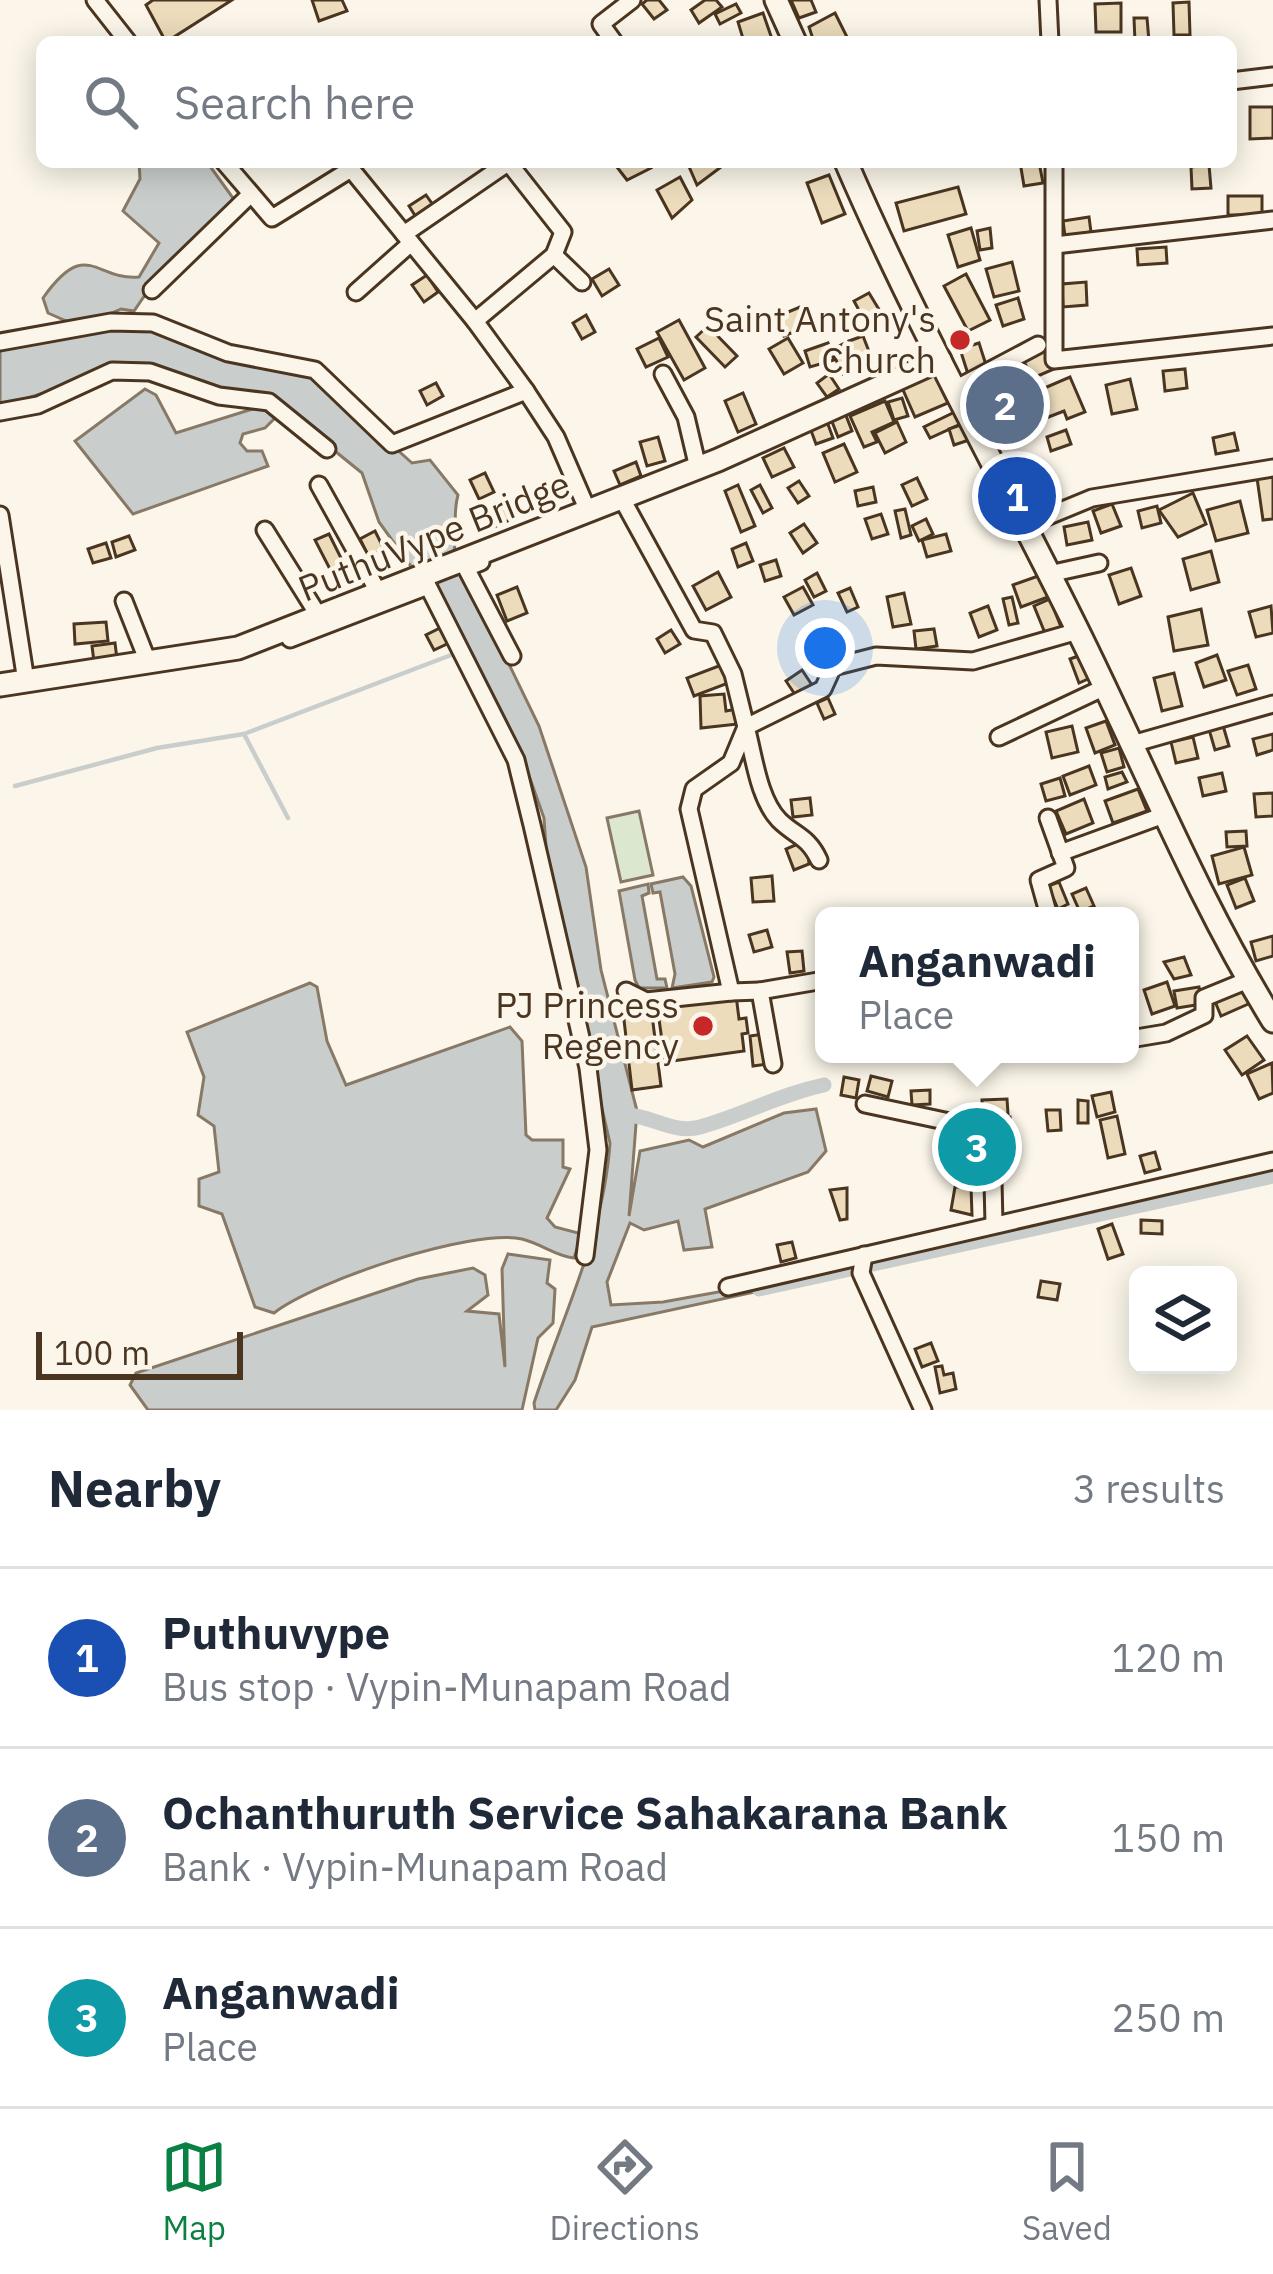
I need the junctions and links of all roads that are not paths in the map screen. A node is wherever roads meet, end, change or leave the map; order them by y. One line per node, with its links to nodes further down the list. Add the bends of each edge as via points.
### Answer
1 (95, 0): 5 (street)
2 (632, 0): 6 (street, via 601,24)
3 (776, 0): 7 (main road)
4 (1048, 0): 8 (street)
5 (123, 36)
6 (610, 36)
7 (792, 36)
8 (1050, 36)
9 (1273, 76): 10 (street)
10 (1237, 80)
11 (229, 168): 16 (street)
12 (501, 168): 18 (street)
13 (514, 168): 20 (street, via 563,232)
14 (849, 168): 28 (main road)
15 (1054, 168): 19 (street)
16 (251, 194): 18 (street, via 272,218 351,169); 22 (street)
17 (1273, 220): 19 (street)
18 (407, 238): 23 (street); 24 (street)
19 (1054, 245): 25 (street, via 1054,360)
20 (554, 256): 21 (street); 24 (street)
21 (582, 282)
22 (152, 290)
23 (356, 292)
24 (475, 321): 31 (street)
25 (1273, 336)
26 (0, 342): 31 (street, via 111,322 153,323 228,353 315,370 392,444)
27 (1038, 345): 30 (street)
28 (940, 360): 30 (main road); 34 (main road, PuthuVype Bridge)
29 (662, 374): 34 (street, via 686,417)
30 (955, 389): 40 (main road)
31 (526, 391): 38 (street)
32 (0, 412): 33 (street, via 24,411 112,371 150,372 269,402)
33 (327, 449)
34 (698, 468): 37 (main road, PuthuVype Bridge)
35 (1273, 468): 40 (street, via 1092,498)
36 (319, 485): 46 (street)
37 (616, 499): 38 (street, via 609,494); 50 (main road, PuthuVype Bridge); 51 (street, via 617,509 466,568); 57 (street, via 694,630 713,633)
38 (584, 504): 42 (street)
39 (0, 515): 53 (street)
40 (1024, 526): 45 (main road)
41 (266, 530): 48 (street)
42 (462, 551)
43 (1099, 563): 45 (street)
44 (413, 571): 46 (street)
45 (1049, 574): 49 (main road)
46 (375, 586): 48 (street)
47 (124, 601): 52 (street)
48 (315, 610): 50 (street, via 268,628)
49 (1078, 632): 55 (main road); 57 (street, via 973,661 875,656 833,667 823,689)
50 (271, 636): 52 (main road, PuthuVype Bridge); 77 (street, via 274,645 428,586 516,760 532,825 588,1068 598,1150)
51 (512, 656)
52 (148, 662): 53 (main road, PuthuVype Bridge)
53 (26, 681): 54 (main road, PuthuVype Bridge)
54 (0, 685)
55 (1105, 687): 58 (street); 59 (main road)
56 (1273, 704): 59 (street)
57 (746, 728): 63 (street, via 765,796 780,822 811,841); 69 (street, via 731,763 694,789 688,809)
58 (999, 737)
59 (1132, 744): 60 (main road)
60 (1165, 815): 62 (street); 65 (main road)
61 (1048, 818): 62 (street)
62 (1060, 853): 64 (street, via 1066,868 1039,880)
63 (819, 860)
64 (1046, 907)
65 (1248, 980): 70 (main road); 71 (street, via 1204,998 1204,1015)
66 (815, 982): 67 (street)
67 (760, 991): 69 (street); 72 (street)
68 (626, 992): 69 (street, via 646,1001)
69 (731, 992)
70 (1273, 1021)
71 (1139, 1038)
72 (772, 1064)
73 (865, 1104): 75 (street, via 987,1130)
74 (1273, 1162): 75 (street)
75 (994, 1224): 76 (street)
76 (864, 1255): 78 (street); 79 (street, via 862,1273)
77 (585, 1256)
78 (728, 1287)
79 (922, 1410)

